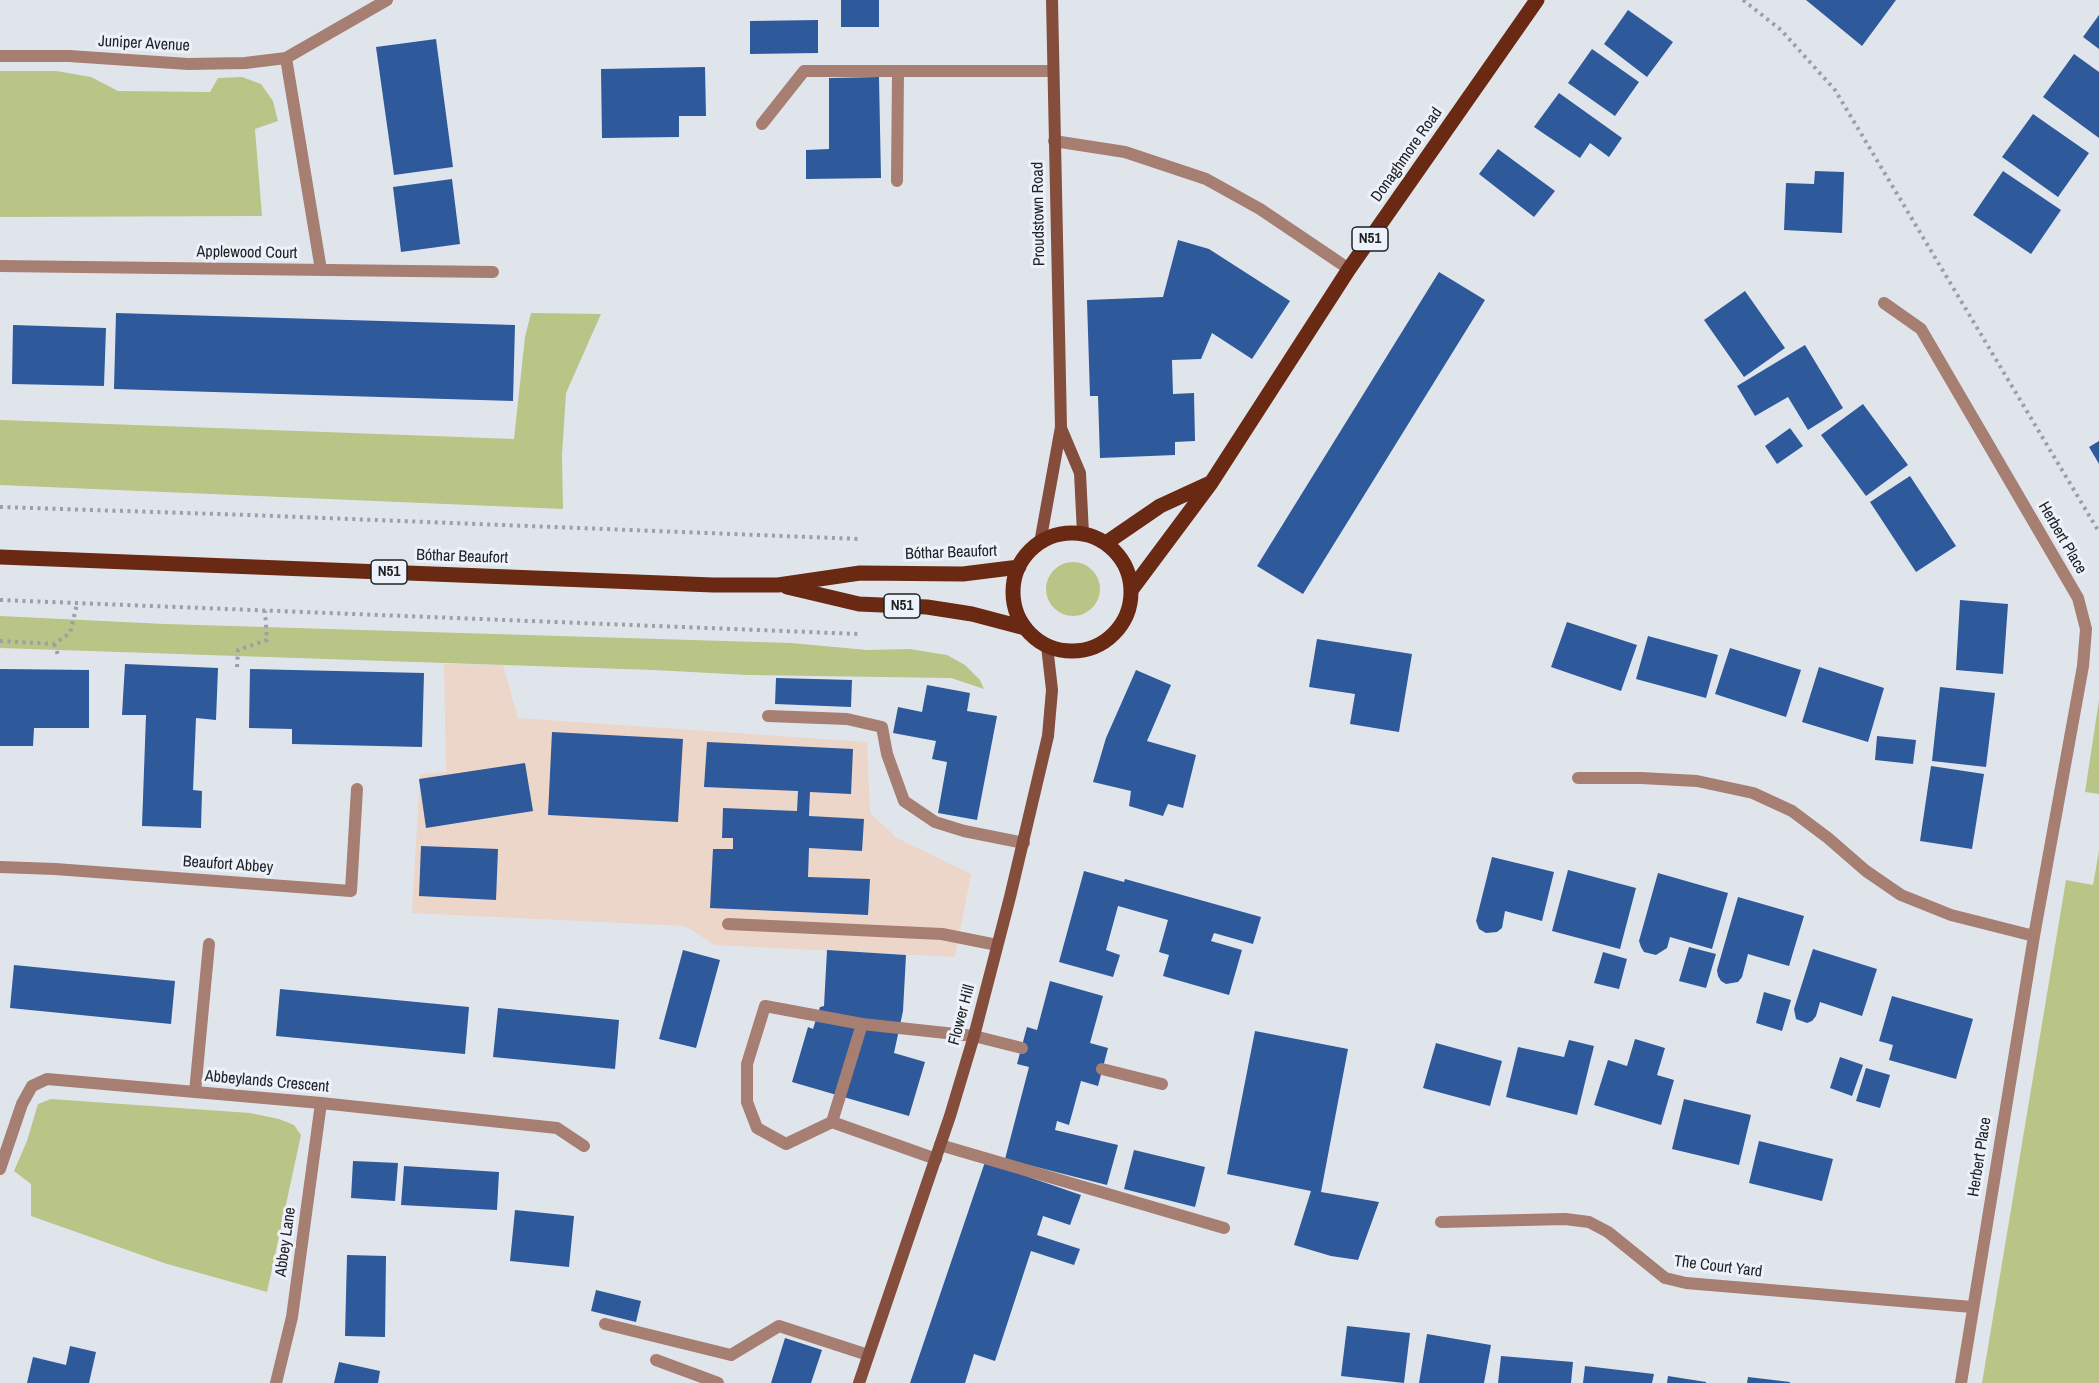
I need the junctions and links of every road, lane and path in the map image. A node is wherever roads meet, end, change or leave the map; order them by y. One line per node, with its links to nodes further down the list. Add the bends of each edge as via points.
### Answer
1 (387, 0): 6 (street, Juniper Avenue)
2 (1052, 0): 8 (main road, Proudstown Road)
3 (1537, 0): 13 (main road, Donaghmore Road / N51)
4 (1743, 0): 20 (path, via 1780,30 1836,90)
5 (0, 56): 6 (street, Juniper Avenue, via 188,64)
6 (286, 58): 14 (street)
7 (898, 71): 8 (street); 9 (street, via 804,71); 11 (street)
8 (1053, 71): 10 (main road, Proudstown Road)
9 (762, 124)
10 (1054, 141): 13 (street, via 1125,152 1206,179 1260,209); 17 (main road, Proudstown Road)
11 (897, 181)
12 (0, 266): 14 (street, Applewood Court)
13 (1349, 269): 18 (main road, Donaghmore Road / N51)
14 (321, 270): 15 (street, Applewood Court)
15 (493, 272)
16 (1884, 303): 45 (street, Herbert Place, via 1921,329 2078,598 2086,629 2084,666)
17 (1061, 427): 21 (main road, Proudstown Road, via 1080,473); 23 (main road, Proudstown Road)
18 (1211, 483): 24 (main road, via 1160,506); 28 (main road, Donaghmore Road / N51)
19 (0, 507): 22 (path)
20 (2099, 532)
21 (1083, 534): 23 (main road, N51, via 1066,533); 24 (main road, N51)
22 (860, 539)
23 (1040, 543): 26 (main road, N51)
24 (1106, 543): 28 (main road, N51, via 1120,557)
25 (0, 557): 27 (main road, Bóthar Beaufort / N51)
26 (1019, 567): 27 (main road, Bóthar Beaufort / N51, via 963,574 860,573); 32 (main road, N51, via 1013,599)
27 (778, 585): 32 (main road, Bóthar Beaufort / N51, via 859,604 927,607)
28 (1132, 589): 36 (main road, N51, via 1127,615 1106,641 1087,650)
29 (0, 600): 30 (path)
30 (77, 604): 31 (path); 35 (path, via 70,633)
31 (265, 611): 33 (path); 38 (path, via 267,640 238,650)
32 (1025, 628): 36 (main road, N51)
33 (859, 634)
34 (0, 641): 35 (path)
35 (54, 644): 37 (path)
36 (1047, 646): 42 (main road, Flower Hill, via 1052,690 1048,736)
37 (58, 654)
38 (237, 667)
39 (768, 716): 42 (street, via 846,719 882,727 904,801 935,822)
40 (1578, 778): 45 (street, via 1697,781 1753,793 1792,811 1901,895 1951,915)
41 (357, 789): 43 (street, Beaufort Abbey, via 351,891)
42 (1024, 843): 47 (main road, Flower Hill)
43 (0, 867)
44 (728, 924): 47 (street, via 942,933)
45 (2034, 936): 62 (street, Herbert Place)
46 (209, 944): 53 (street)
47 (997, 945): 49 (main road, Flower Hill)
48 (862, 1024): 49 (street); 55 (street); 55 (street, via 765,1006 747,1064 747,1102 756,1128 786,1144)
49 (974, 1036): 50 (street); 56 (main road, Flower Hill)
50 (1022, 1048)
51 (1102, 1069): 52 (street)
52 (1162, 1084)
53 (195, 1092): 54 (street, Abbeylands Crescent); 59 (street, Abbeylands Crescent, via 47,1079 32,1086 22,1104)
54 (321, 1103): 57 (street, Abbeylands Crescent, via 557,1128); 66 (street, Abbey Lane, via 292,1317)
55 (832, 1122): 58 (street)
56 (940, 1145): 58 (main road, Flower Hill); 61 (street)
57 (584, 1146)
58 (936, 1159): 64 (main road, Flower Hill)
59 (0, 1169)
60 (1441, 1222): 62 (street, The Court Yard, via 1589,1222 1608,1232 1665,1278 1686,1283)
61 (1224, 1228)
62 (1972, 1307): 69 (street, Herbert Place)
63 (605, 1324): 64 (street, via 731,1355 779,1326)
64 (868, 1355): 68 (main road, Flower Hill)
65 (656, 1360): 67 (street)
66 (276, 1383)
67 (718, 1383)
68 (859, 1383)
69 (1961, 1383)

